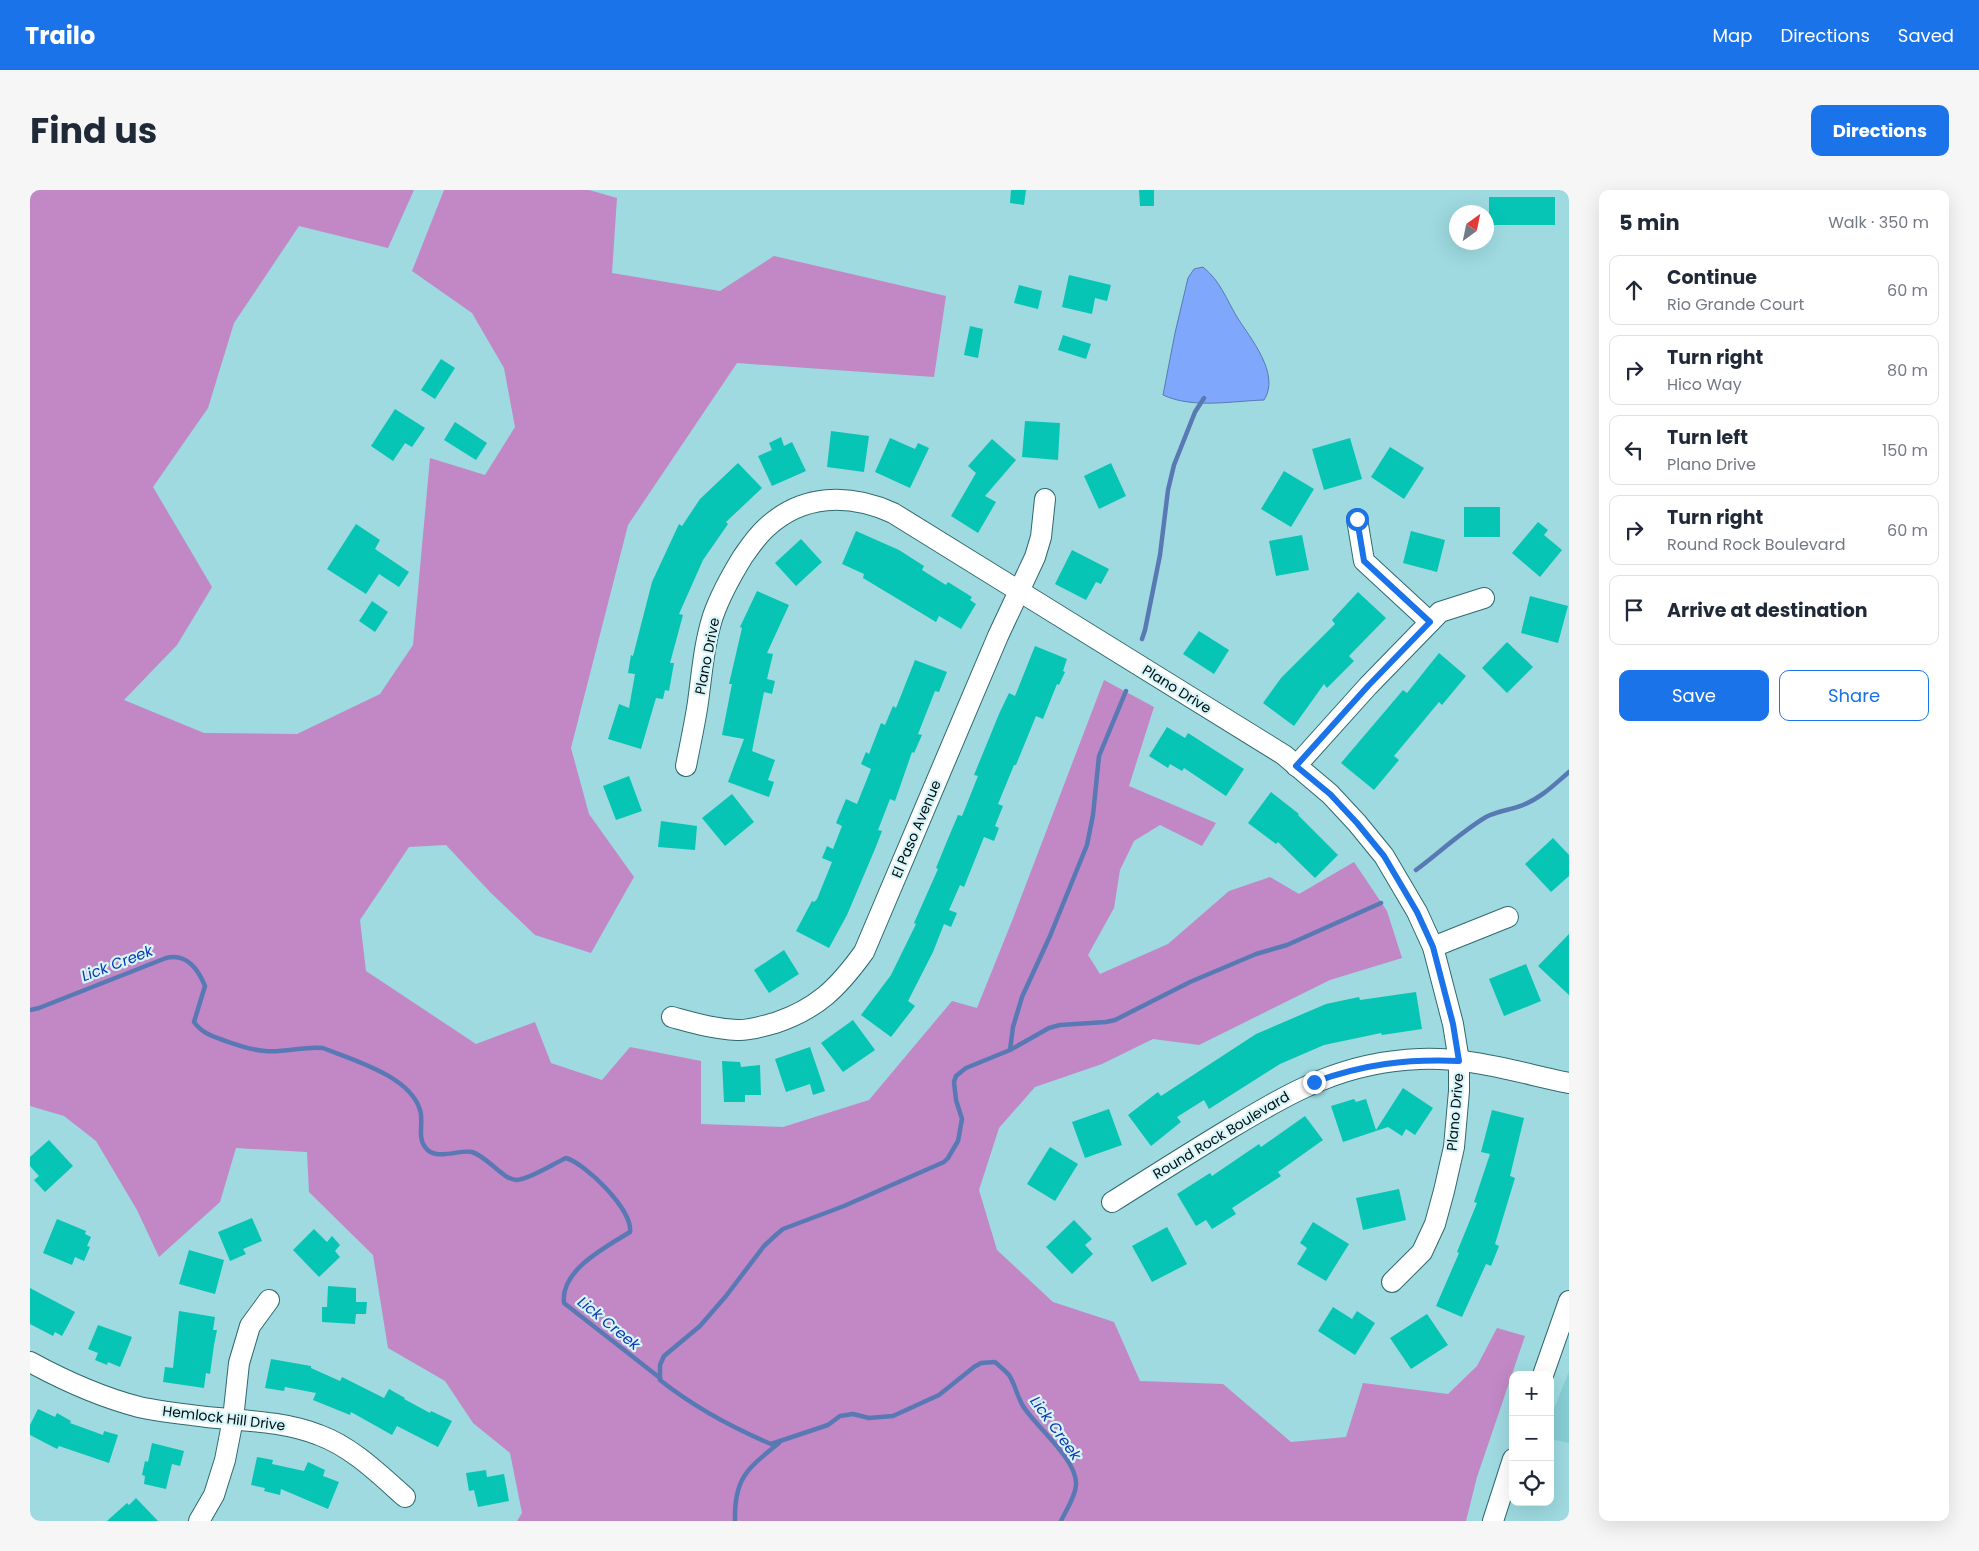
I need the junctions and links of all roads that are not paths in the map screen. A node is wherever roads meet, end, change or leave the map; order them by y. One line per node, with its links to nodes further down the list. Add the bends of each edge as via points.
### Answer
1 (1045, 499): 3 (street, El Paso Avenue, via 1036,557)
2 (1357, 519): 5 (street, via 1364,561)
3 (1020, 591): 6 (street, Plano Drive, via 878,506 855,500 829,499 780,517 752,544 724,590 713,616); 7 (street, Plano Drive, via 1284,755); 10 (street, El Paso Avenue, via 864,952 848,974 813,1006 765,1026 739,1030 706,1027)
4 (1484, 598): 5 (street, via 1440,612)
5 (1430, 622): 7 (street)
6 (686, 766)
7 (1296, 766): 9 (street, Plano Drive, via 1330,794 1384,856 1417,912)
8 (1508, 917): 9 (street)
9 (1433, 947): 11 (street, Plano Drive)
10 (672, 1016)
11 (1459, 1061): 12 (street, Round Rock Boulevard); 13 (street, Round Rock Boulevard, via 1421,1059 1383,1063 1314,1082 1273,1103); 14 (street, Plano Drive, via 1454,1147 1434,1224 1422,1252)
12 (1569, 1084)
13 (1112, 1202)
14 (1392, 1282)
15 (269, 1300): 19 (street, via 250,1326 239,1363)
16 (1569, 1301): 18 (street)
17 (30, 1362): 19 (street, Hemlock Hill Drive, via 76,1385 140,1407)
18 (1544, 1371)
19 (233, 1419): 21 (street, Hemlock Hill Drive, via 283,1424 320,1435 354,1454); 22 (street, via 214,1495)
20 (1512, 1461): 23 (street)
21 (405, 1497)
22 (199, 1521)
23 (1493, 1521)

